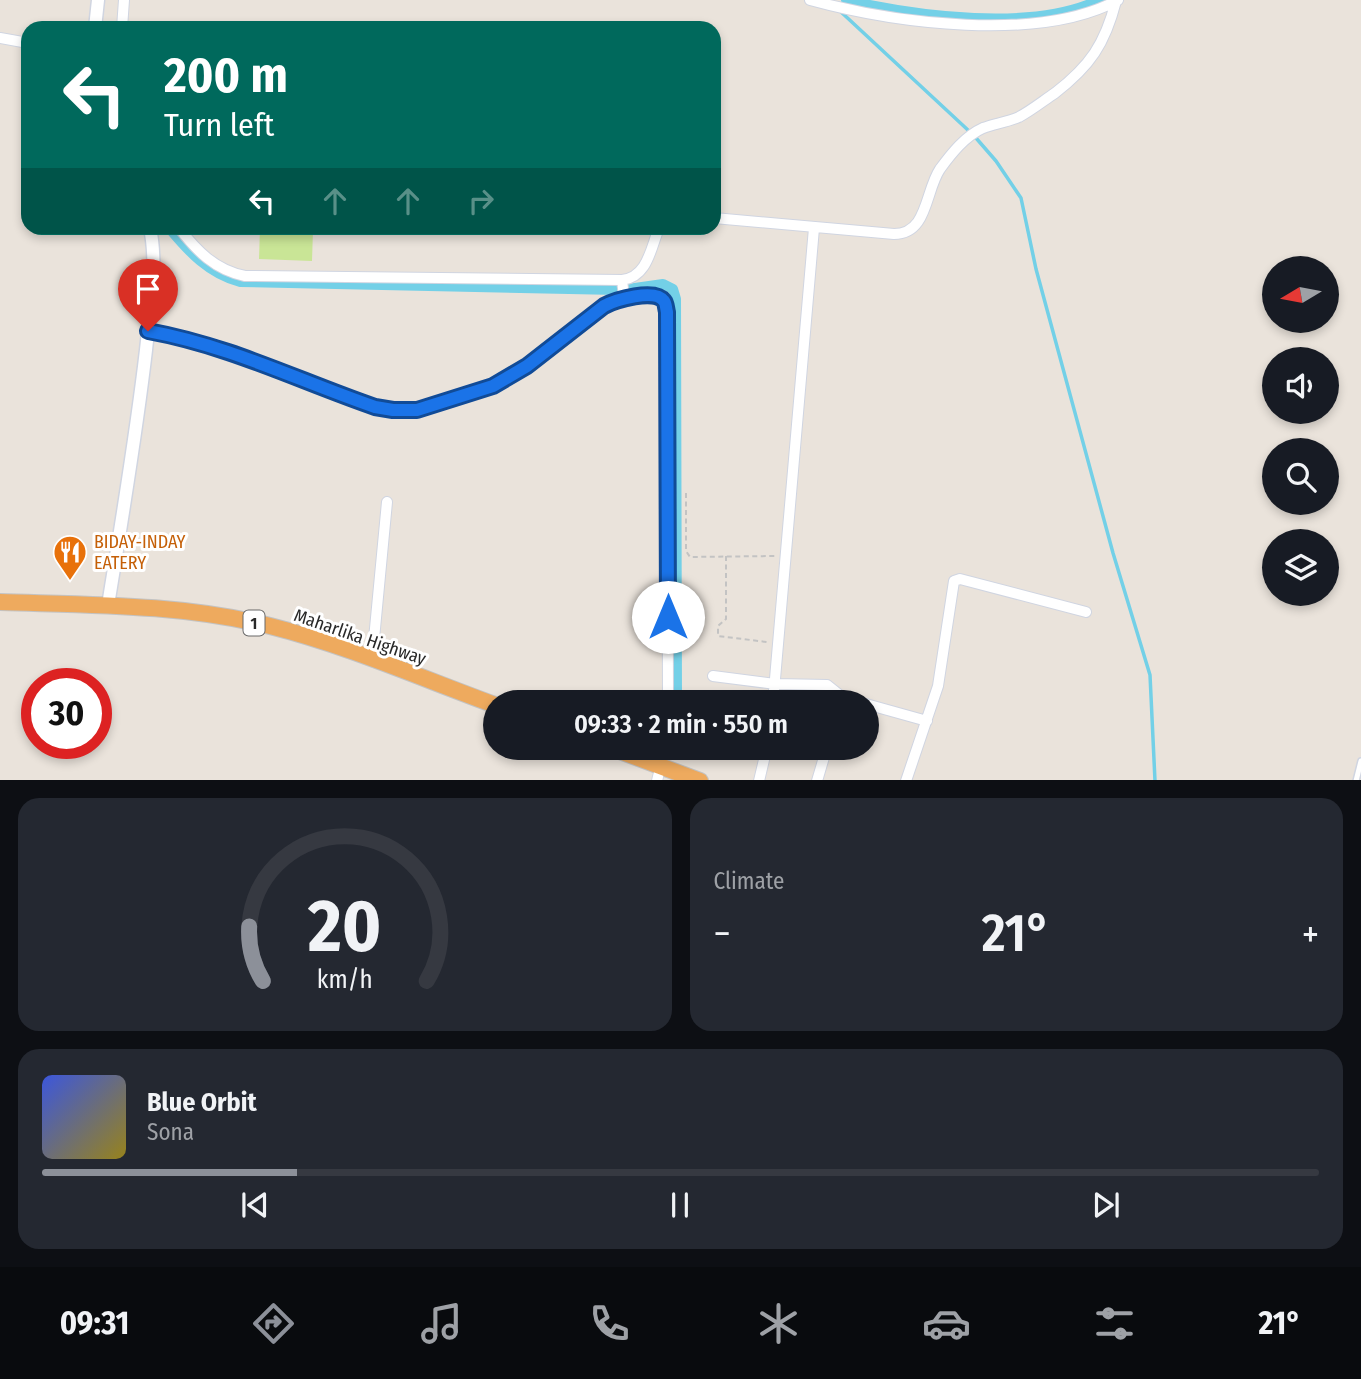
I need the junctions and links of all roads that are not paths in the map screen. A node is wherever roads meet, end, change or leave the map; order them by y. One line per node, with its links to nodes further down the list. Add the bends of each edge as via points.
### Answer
1 (98, 0): 5 (street)
2 (124, 0): 6 (street)
3 (810, 0): 4 (street, via 912,20 985,24 1061,19)
4 (1117, 1): 10 (street, via 1105,37 1083,70 1030,111 980,129 965,140 933,181 913,230 898,234)
5 (96, 21)
6 (122, 21)
7 (0, 37): 8 (street)
8 (21, 42)
9 (721, 219): 10 (street)
10 (814, 228): 23 (street)
11 (151, 235): 16 (street)
12 (185, 235): 14 (street, via 208,261 245,276)
13 (657, 235): 14 (street, via 643,267)
14 (622, 280): 15 (street)
15 (624, 297): 16 (street, via 604,306 502,381 417,410 375,407 234,352); 24 (street, via 656,296 667,308)
16 (148, 331): 19 (street)
17 (387, 502): 21 (street)
18 (0, 602): 19 (highway, Maharlika Highway / 1)
19 (108, 605): 21 (highway, Maharlika Highway / 1, via 178,610 258,624)
20 (1087, 612): 29 (street, via 954,580 941,674)
21 (372, 660): 27 (highway, Maharlika Highway / 1)
22 (713, 676): 23 (street)
23 (775, 684): 25 (street); 26 (street, via 827,685)
24 (668, 690)
25 (774, 690)
26 (832, 690)
27 (483, 701)
28 (879, 708): 29 (street)
29 (927, 721): 38 (street)
30 (635, 760): 34 (highway)
31 (764, 760): 36 (street)
32 (823, 760): 37 (street)
33 (1361, 761): 39 (lane)
34 (664, 774): 35 (highway)
35 (700, 780)
36 (759, 780)
37 (817, 780)
38 (906, 780)
39 (1356, 780)

